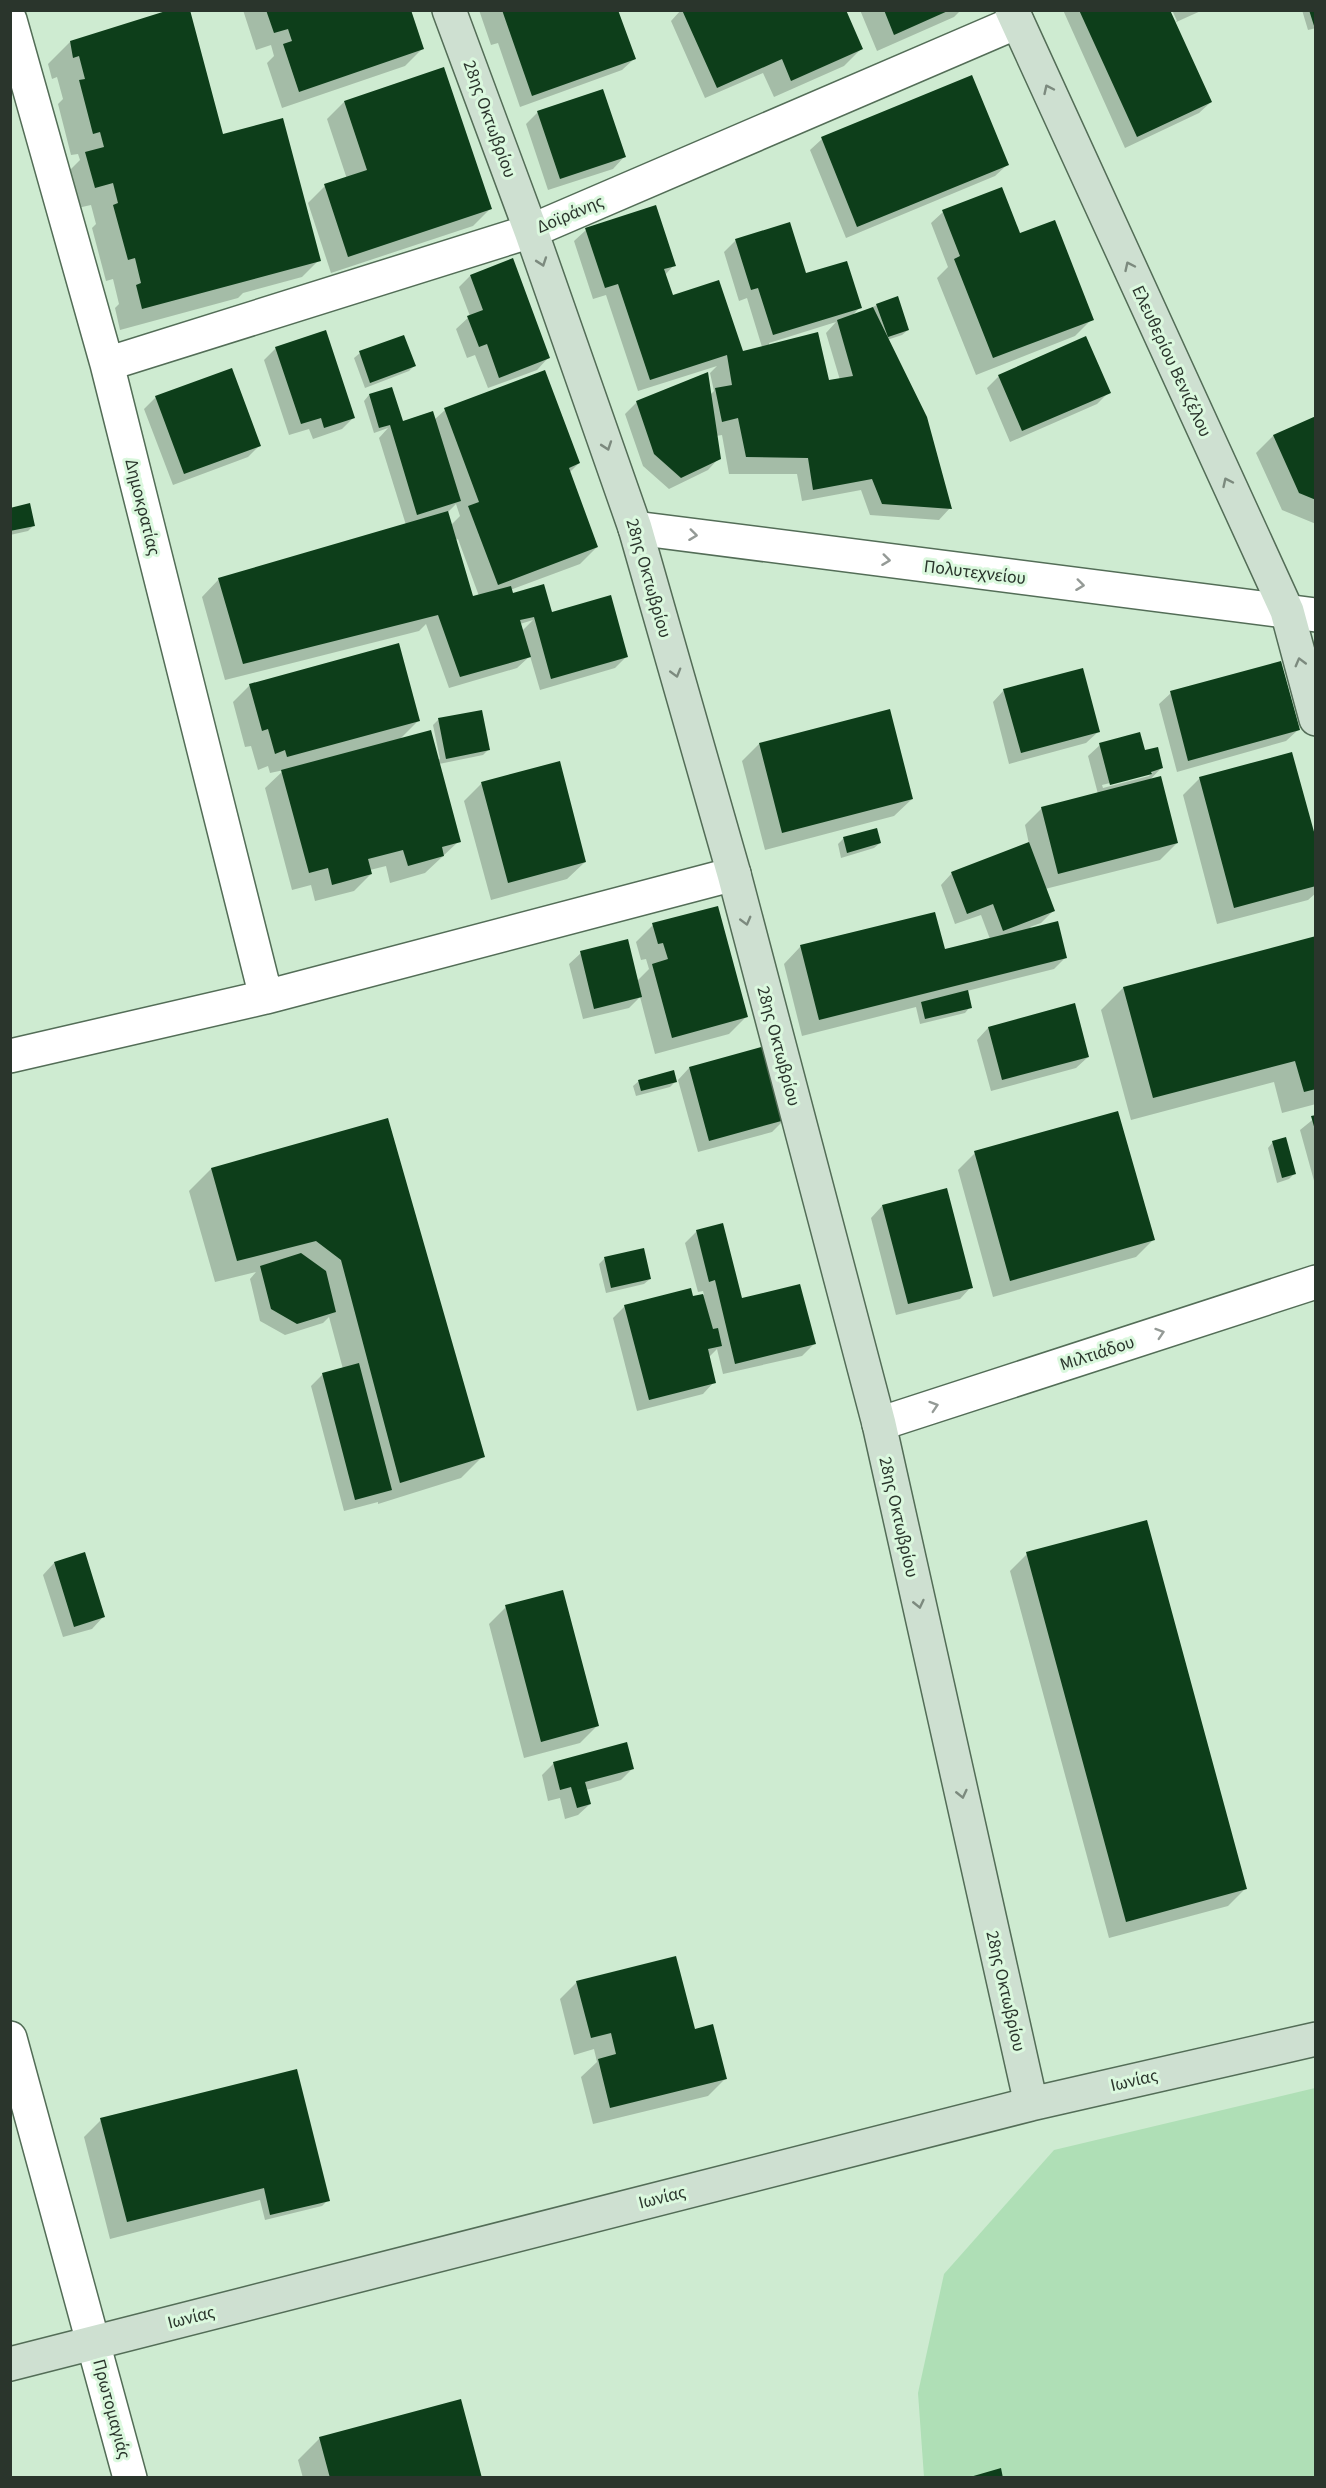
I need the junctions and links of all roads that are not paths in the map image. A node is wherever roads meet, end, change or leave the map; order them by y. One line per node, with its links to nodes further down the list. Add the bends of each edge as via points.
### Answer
1 (449, 10): 4 (main road, 28ης Οκτωβρίου)
2 (1015, 16): 4 (street, Δοϊράνης); 7 (main road, Ελευθερίου Βενιζέλου, one-way to 2)
3 (10, 20): 5 (street, Δημοκρατίας)
4 (531, 231): 5 (street, Δοϊράνης); 6 (main road, 28ης Οκτωβρίου, one-way to 6)
5 (107, 364): 10 (street, Δημοκρατίας)
6 (635, 528): 7 (street, Πολυτεχνείου, one-way to 7); 9 (main road, 28ης Οκτωβρίου, one-way to 9)
7 (1306, 608): 8 (main road, Ελευθερίου Βενιζέλου, one-way to 7)
8 (1316, 718)
9 (734, 874): 10 (street); 13 (main road, 28ης Οκτωβρίου, one-way to 13)
10 (266, 997): 11 (street)
11 (10, 1056)
12 (1316, 1282): 13 (street, Μιλτιάδου, one-way to 12)
13 (879, 1424): 16 (main road, 28ης Οκτωβρίου, one-way to 16)
14 (10, 2038): 17 (street, Πρωτομαγιάς)
15 (1316, 2039): 16 (main road, Ιωνίας)
16 (1031, 2104): 17 (main road, Ιωνίας)
17 (95, 2341): 18 (main road, Ιωνίας); 19 (street, Πρωτομαγιάς)
18 (10, 2364)
19 (130, 2478)

